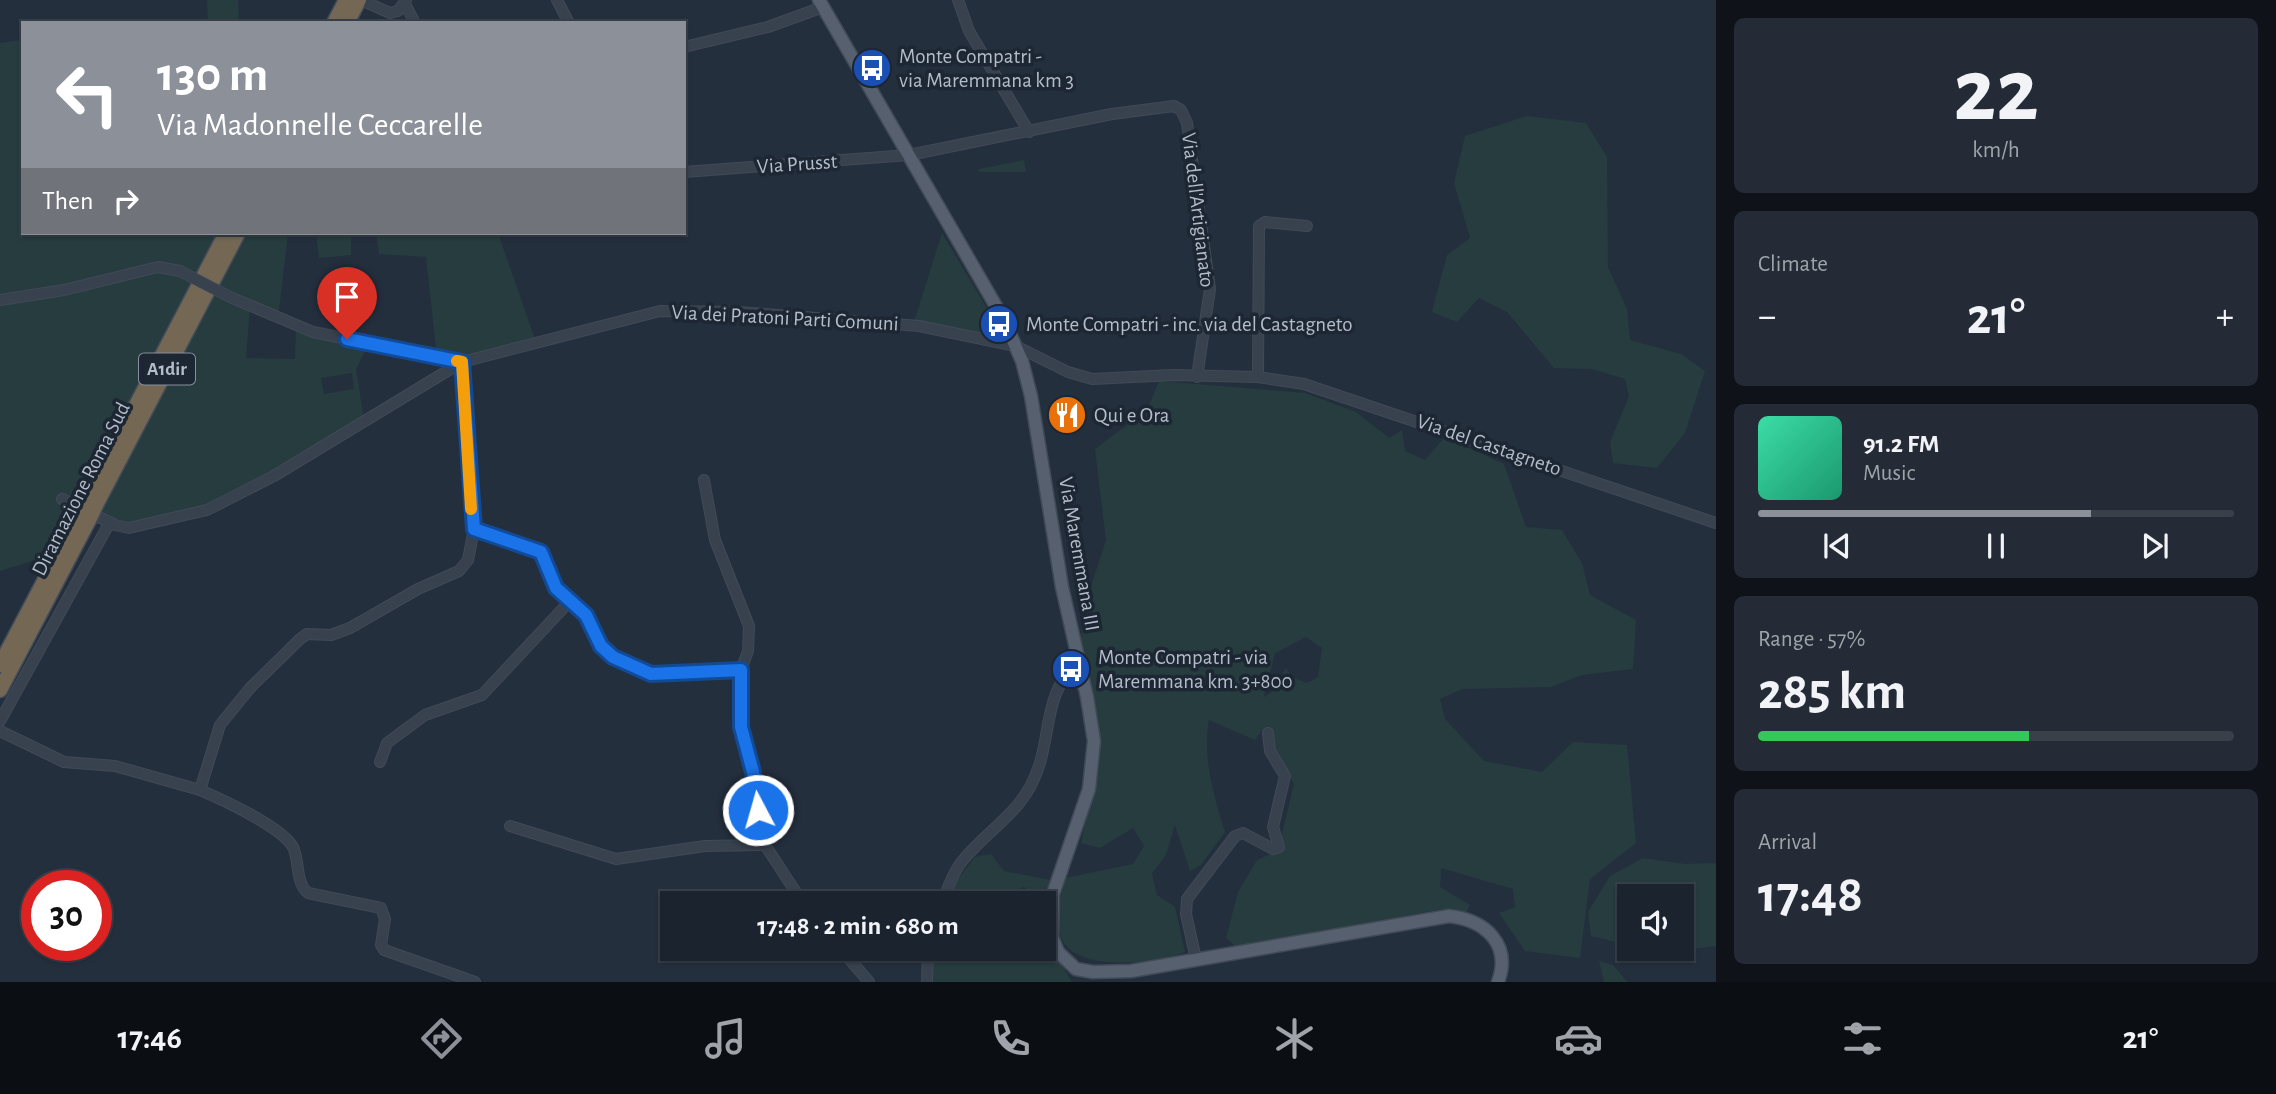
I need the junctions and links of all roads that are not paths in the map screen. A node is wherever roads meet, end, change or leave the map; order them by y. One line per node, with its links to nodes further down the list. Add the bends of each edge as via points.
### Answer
1 (346, 0): 8 (highway)
2 (360, 0): 7 (street); 9 (highway)
3 (557, 0): 11 (street)
4 (958, 0): 13 (street, via 969,31)
5 (405, 2): 7 (street); 10 (street)
6 (821, 3): 12 (street, via 768,27); 14 (main road, Via Maremmana III)
7 (387, 18)
8 (335, 21)
9 (348, 21)
10 (414, 21)
11 (568, 21)
12 (686, 47)
13 (1030, 132): 14 (street, Via dell'Artigianato); 22 (street, Via dell'Artigianato, via 1112,114 1174,106 1181,110 1187,123 1210,289)
14 (909, 155): 15 (street, Via Prusst); 20 (main road, Via Maremmana III)
15 (686, 172)
16 (1307, 226): 23 (street, via 1265,222 1259,226)
17 (225, 235): 26 (highway, Diramazione Roma Sud / A1dir)
18 (237, 235): 26 (highway, Diramazione Roma Sud / A1dir)
19 (0, 300): 21 (street, bridge, via 158,267 180,271 313,332)
20 (1016, 346): 21 (street, Via dei Pratoni Parti Comuni, via 886,322 688,310 648,313); 22 (street, Via del Castagneto, via 1092,379); 31 (main road, Via Maremmana III, via 1031,396 1060,576)
21 (462, 362): 27 (street, Via dei Pratoni Parti Comuni, via 224,503 139,527); 29 (street)
22 (1197, 377): 23 (street, Via del Castagneto)
23 (1258, 377): 28 (street, Via del Castagneto, via 1304,384 1366,403)
24 (704, 480): 33 (street, via 715,540 749,625 748,652)
25 (62, 499): 27 (street)
26 (88, 509): 32 (highway, Diramazione Roma Sud / A1dir); 34 (highway, Diramazione Roma Sud / A1dir)
27 (110, 522): 35 (street)
28 (1716, 523)
29 (474, 529): 30 (street, via 539,550 556,588); 39 (street, via 468,560 459,570 350,628 300,639 220,724)
30 (570, 601): 33 (street, via 586,615 605,651 640,672); 38 (street, via 484,693 423,717 387,743)
31 (1079, 658): 43 (street, via 1055,690 1028,790 962,862); 44 (main road, Via Maremmana III, via 1094,758 1086,801 1053,894 1050,923 1054,945 1072,966 1093,972 1131,971)
32 (0, 665)
33 (741, 670): 41 (street, via 742,732)
34 (0, 690)
35 (0, 721)
36 (0, 731): 39 (street, via 64,762 115,766)
37 (1268, 733): 44 (street, via 1270,751 1285,776 1273,827 1279,847 1273,849 1243,833 1235,836 1187,899)
38 (380, 762)
39 (200, 790): 47 (street, via 233,805 289,842 308,893 381,908 384,950)
40 (510, 826): 41 (street, via 616,859 705,846)
41 (765, 845): 42 (street)
42 (795, 891)
43 (948, 891)
44 (1196, 959): 50 (main road, Via Maremmana III, via 1450,916 1479,923 1495,938 1502,960)
45 (851, 961): 48 (street)
46 (928, 961): 49 (street)
47 (475, 982)
48 (869, 982)
49 (927, 982)
50 (1498, 982)

